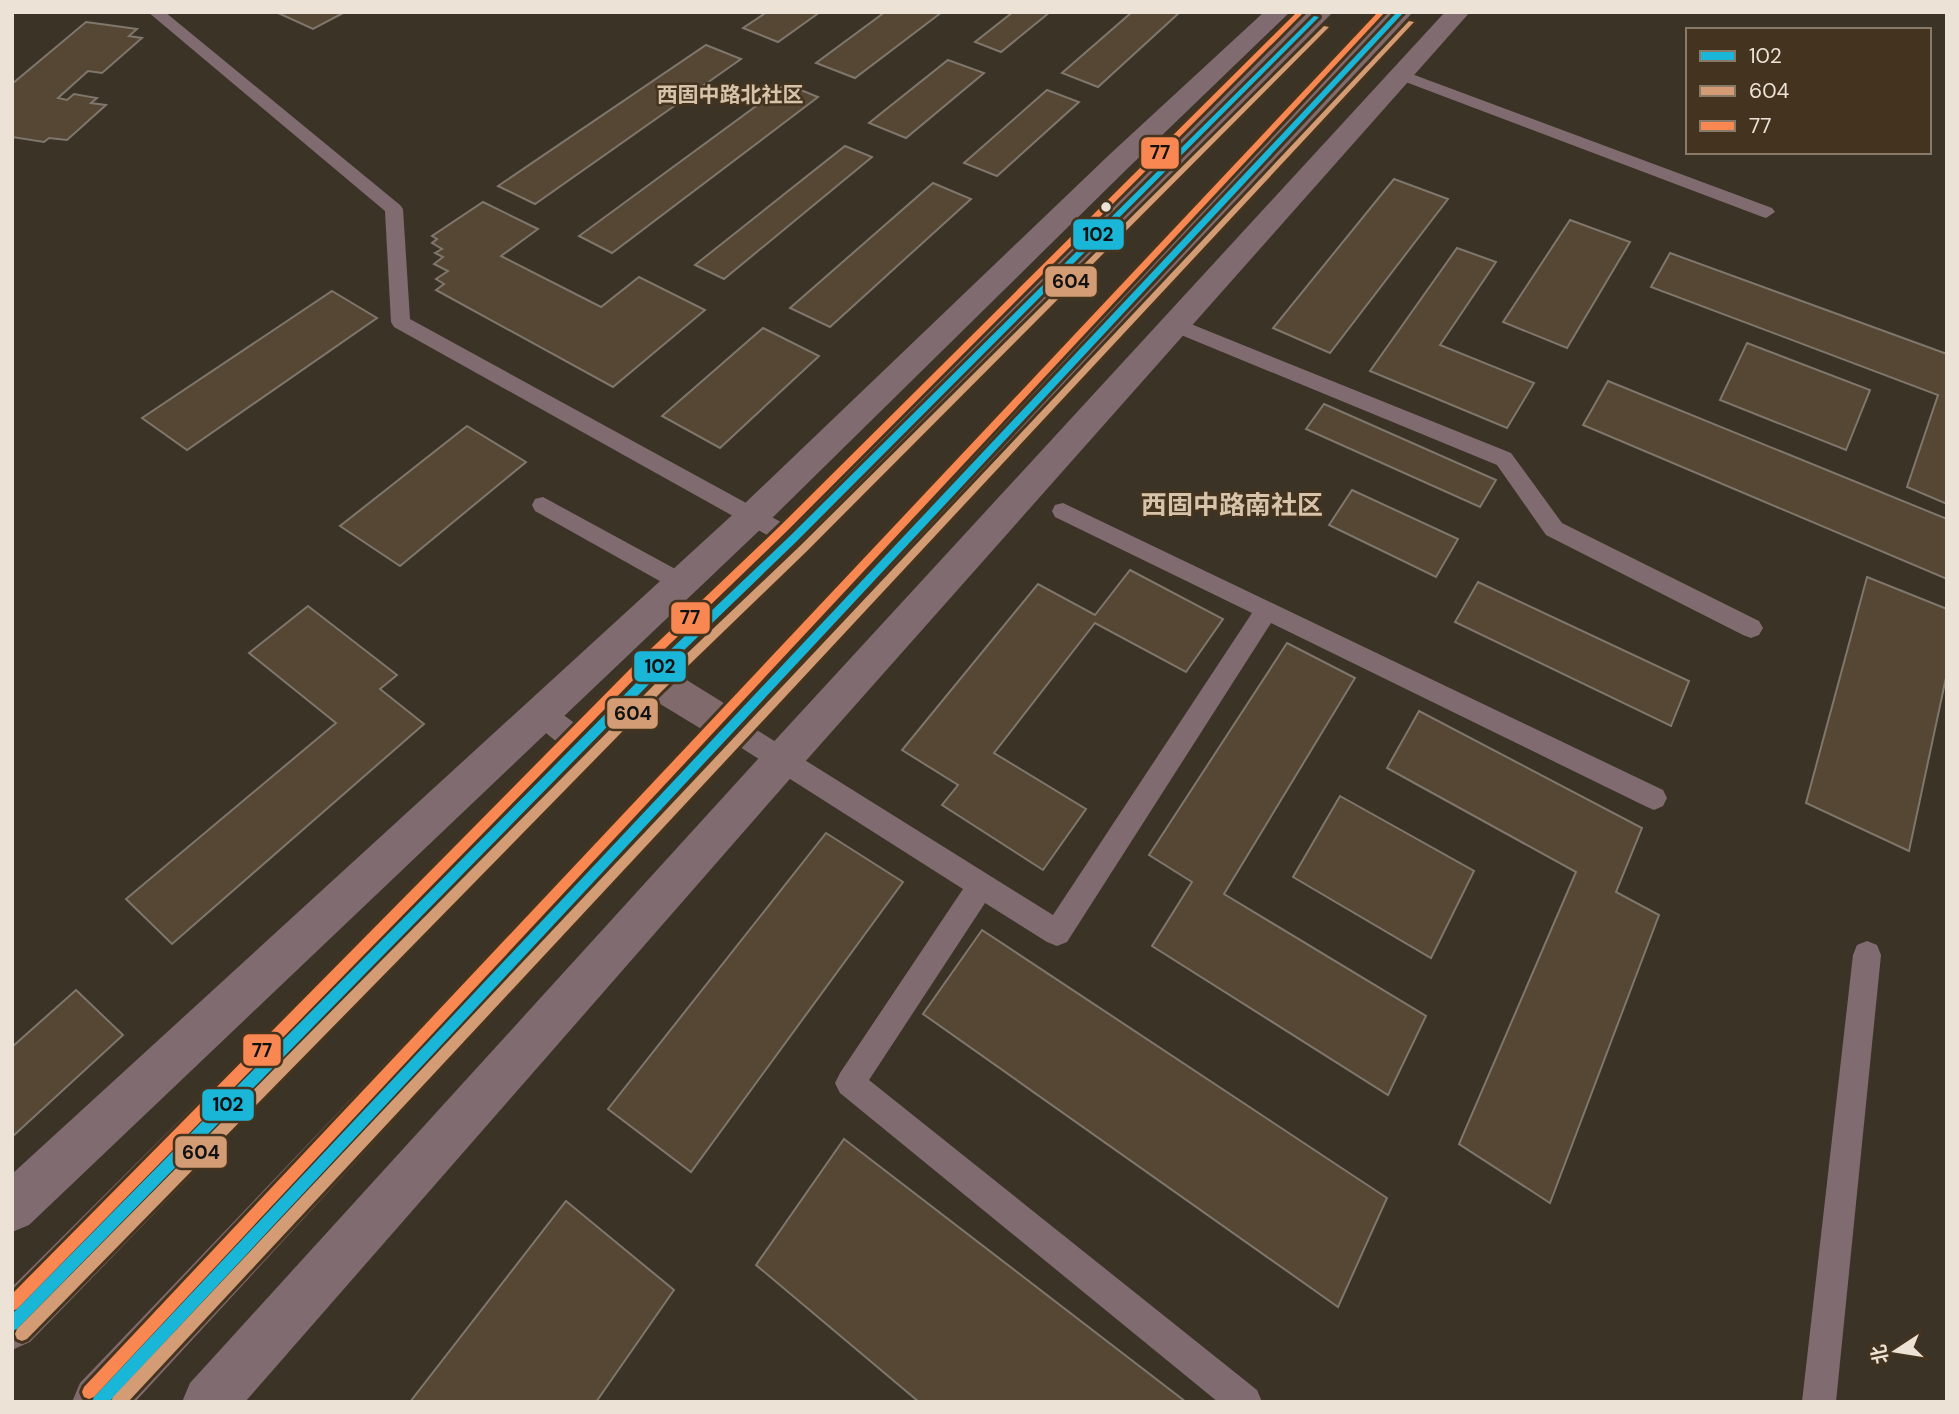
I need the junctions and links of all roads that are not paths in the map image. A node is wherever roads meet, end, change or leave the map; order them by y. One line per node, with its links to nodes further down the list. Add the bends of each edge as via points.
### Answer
1 (155, 12): 11 (lane, via 394,209 401,322)
2 (1278, 12): 11 (street)
3 (1321, 12): 12 (main road)
4 (1401, 12): 18 (main road)
5 (1458, 12): 6 (street)
6 (1401, 75): 7 (lane); 8 (street)
7 (1766, 212)
8 (1176, 325): 15 (lane, via 1504,459 1554,529); 20 (street)
9 (544, 505): 13 (lane)
10 (1063, 510): 14 (lane)
11 (753, 516): 12 (lane); 13 (street)
12 (793, 539): 16 (main road)
13 (682, 583): 17 (street)
14 (1267, 610): 21 (lane); 22 (lane, via 1057,933)
15 (1751, 628)
16 (649, 677): 18 (main road); 19 (main road)
17 (541, 714): 19 (lane); 24 (street)
18 (730, 727): 20 (lane); 26 (main road)
19 (582, 745): 25 (main road)
20 (782, 760): 22 (lane); 27 (street)
21 (1654, 798)
22 (981, 885): 28 (lane, via 850,1083)
23 (1867, 955): 29 (lane)
24 (12, 1208)
25 (12, 1324)
26 (99, 1402)
27 (209, 1402)
28 (1245, 1402)
29 (1819, 1402)

